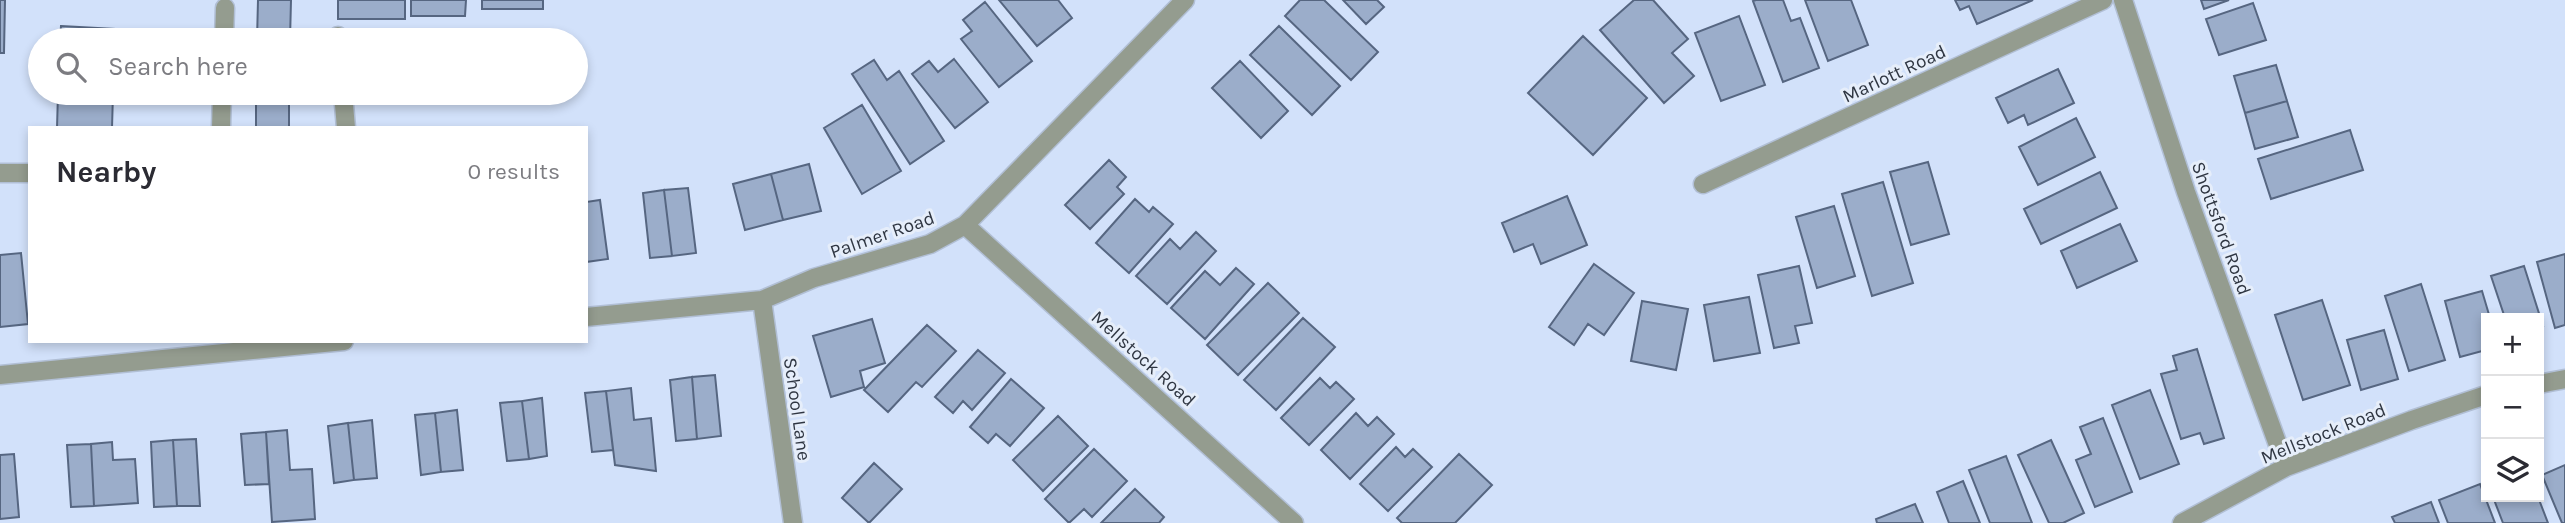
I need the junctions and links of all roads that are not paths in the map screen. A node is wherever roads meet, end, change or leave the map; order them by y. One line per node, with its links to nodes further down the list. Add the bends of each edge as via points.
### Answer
1 (1185, 0): 13 (street, Palmer Road)
2 (2103, 0): 12 (street, Marlott Road)
3 (2123, 0): 21 (street, Shottsford Road, via 2186,192)
4 (225, 8): 5 (street)
5 (224, 28)
6 (222, 105): 8 (street)
7 (344, 105): 9 (street)
8 (221, 126)
9 (346, 126)
10 (0, 173): 11 (street)
11 (28, 173)
12 (1703, 184)
13 (965, 225): 14 (street, Palmer Road, via 930,244 814,278); 23 (street, Mellstock Road)
14 (762, 300): 15 (street, Palmer Road); 22 (street, School Lane)
15 (588, 317)
16 (324, 343): 17 (street)
17 (0, 375)
18 (2565, 379): 19 (street)
19 (2544, 383)
20 (2481, 397): 21 (street, Mellstock Road)
21 (2286, 467): 24 (street, Mellstock Road)
22 (793, 523)
23 (1294, 523)
24 (2182, 523)

